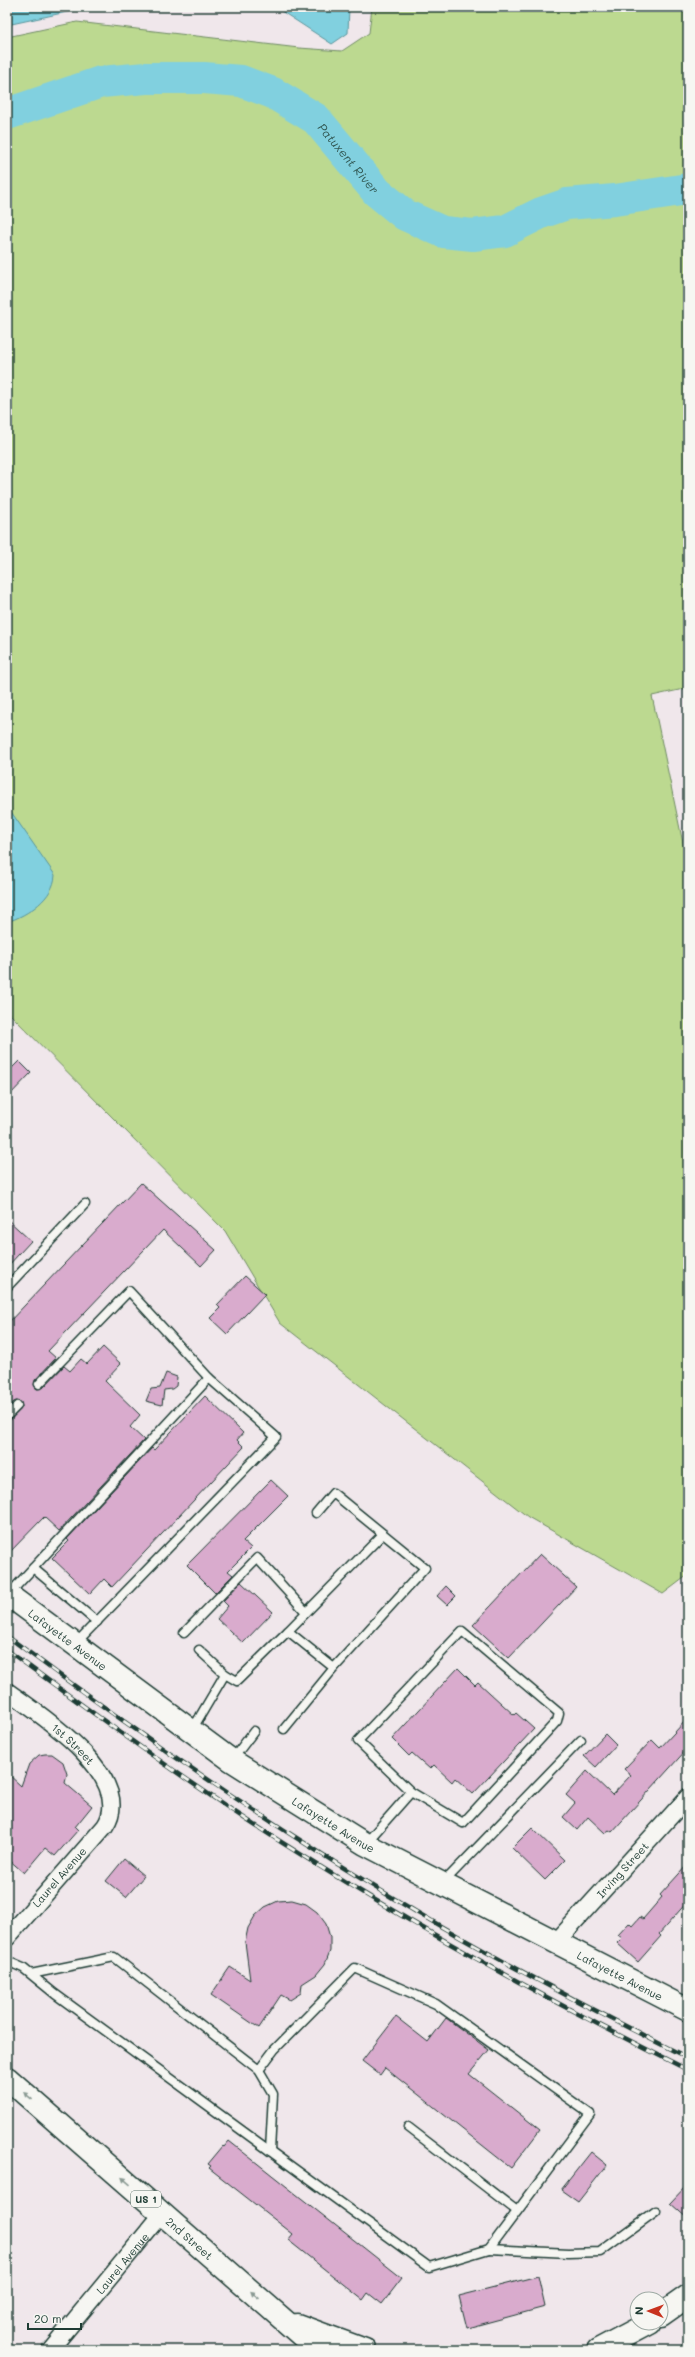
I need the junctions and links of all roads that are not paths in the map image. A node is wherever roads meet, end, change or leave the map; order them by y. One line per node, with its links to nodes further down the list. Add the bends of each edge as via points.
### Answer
1 (85, 1204): 2 (lane)
2 (7, 1287)
3 (209, 1378): 4 (lane, via 129,1291); 9 (lane); 12 (lane, via 276,1437)
4 (39, 1384)
5 (17, 1406): 6 (lane)
6 (7, 1416)
7 (316, 1513): 8 (lane, via 333,1493)
8 (382, 1534): 11 (lane); 17 (lane, via 425,1568)
9 (33, 1568): 10 (lane); 12 (lane)
10 (8, 1594): 15 (street, Lafayette Avenue)
11 (306, 1612): 13 (lane); 14 (lane, via 257,1558)
12 (97, 1622): 15 (lane)
13 (288, 1631): 17 (lane); 18 (lane, via 237,1681)
14 (184, 1633)
15 (75, 1645): 22 (street, Lafayette Avenue)
16 (199, 1650): 18 (lane)
17 (334, 1668): 20 (lane)
18 (226, 1674): 22 (lane)
19 (7, 1691): 27 (street, 1st Street, via 60,1728 89,1760 112,1796)
20 (284, 1729)
21 (254, 1731): 24 (lane)
22 (191, 1732): 24 (street, Lafayette Avenue)
23 (581, 1740): 29 (lane)
24 (231, 1760): 28 (street, Lafayette Avenue)
25 (411, 1792): 25 (lane, via 358,1741 462,1631 559,1714 557,1721 463,1823); 28 (lane)
26 (688, 1797): 31 (street, Irving Street)
27 (111, 1816): 30 (street, Laurel Avenue)
28 (365, 1844): 29 (street, Lafayette Avenue)
29 (442, 1884): 31 (street, Lafayette Avenue)
30 (7, 1938)
31 (556, 1942): 34 (street, Lafayette Avenue)
32 (7, 1961): 33 (lane)
33 (31, 1974): 35 (lane, via 114,1957); 38 (lane)
34 (688, 2010)
35 (259, 2070): 38 (lane, via 273,2094); 40 (lane, via 274,2050 355,1968 436,2004 590,2114)
36 (7, 2078): 41 (street, 2nd Street / US 1, one-way to 36)
37 (408, 2127): 40 (lane)
38 (270, 2151): 42 (lane, via 429,2267)
39 (656, 2211): 42 (lane, via 600,2252 569,2253)
40 (517, 2212): 42 (lane)
41 (162, 2213): 45 (street, 2nd Street / US 1, one-way to 41); 47 (street, Laurel Avenue)
42 (490, 2248)
43 (688, 2296): 44 (street)
44 (669, 2309)
45 (285, 2320): 48 (street, 2nd Street / US 1); 49 (street)
46 (634, 2331): 50 (street)
47 (50, 2350)
48 (318, 2350)
49 (365, 2350)
50 (598, 2350)

